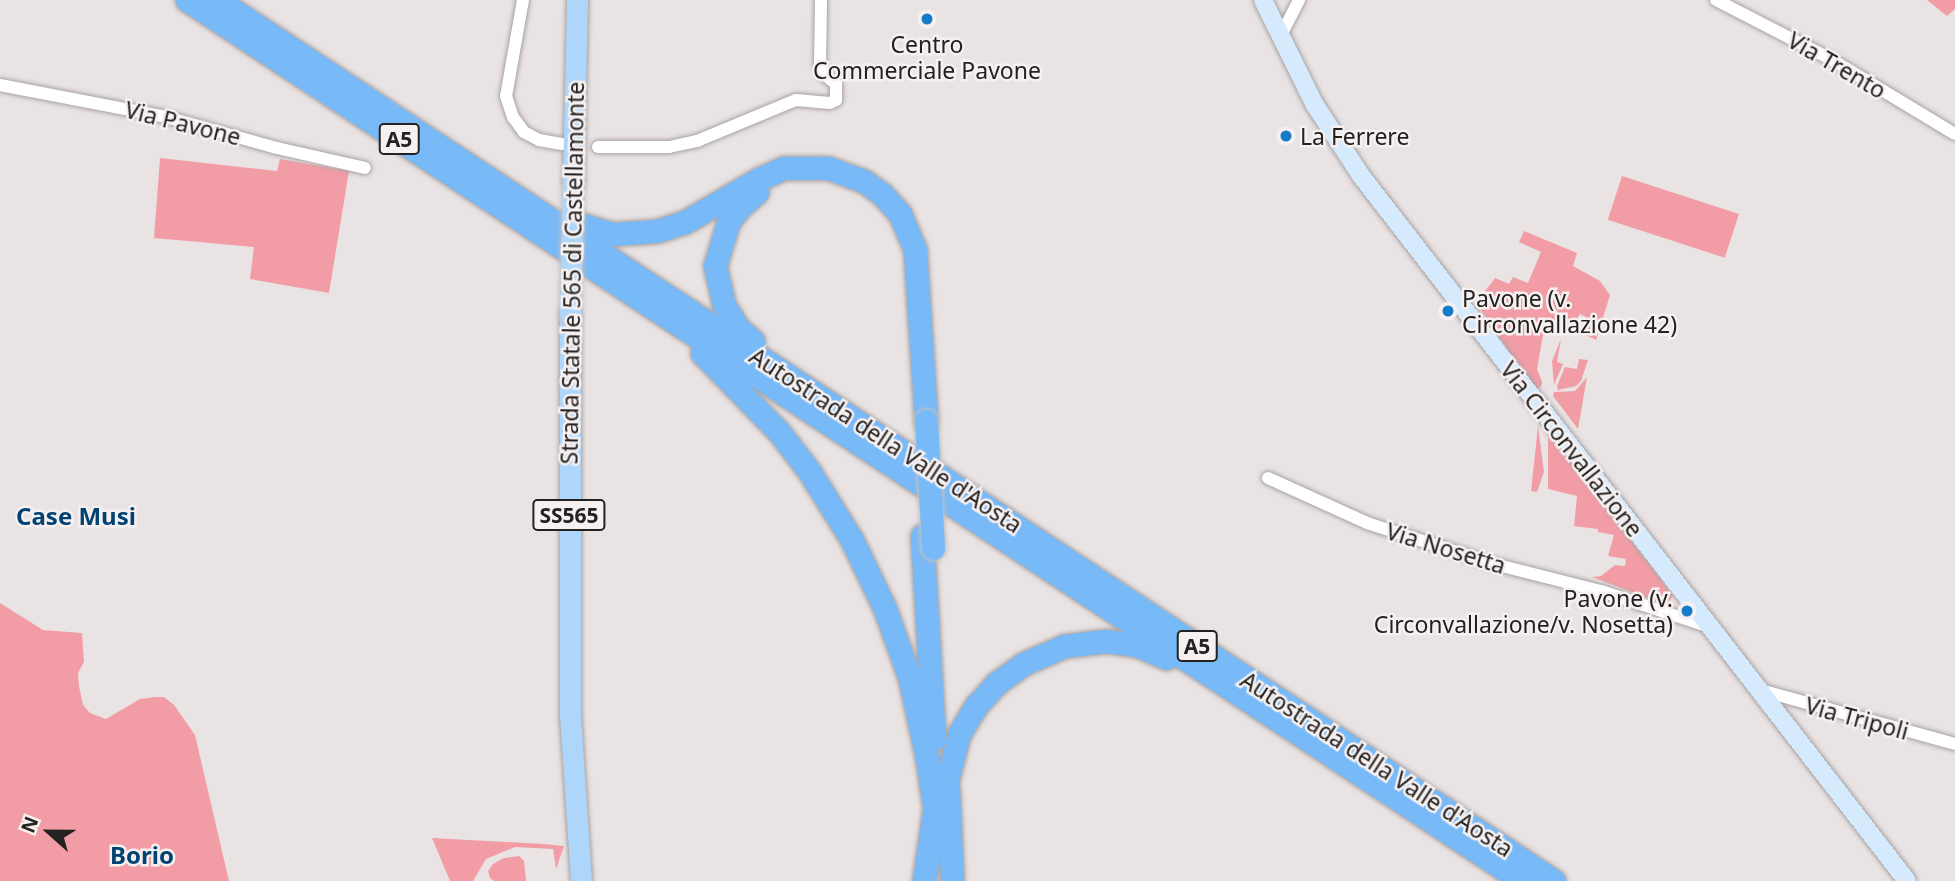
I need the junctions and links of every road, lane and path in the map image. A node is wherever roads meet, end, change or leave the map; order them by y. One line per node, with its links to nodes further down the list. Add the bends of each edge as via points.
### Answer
1 (187, 0): 16 (highway, Autostrada della Valle d'Aosta / A5)
2 (218, 0): 14 (highway, Autostrada della Valle d'Aosta / A5)
3 (523, 0): 12 (street, via 506,96 524,132)
4 (577, 0): 27 (main road, Strada Statale 565 di Castellamonte / SS565, bridge, via 570,314 570,715)
5 (821, 0): 13 (street, via 820,66 836,84 836,100 796,100 697,141 669,147)
6 (1263, 0): 9 (main road, Via Circonvallazione)
7 (1299, 0): 9 (street)
8 (1716, 0): 11 (street, Via Trento, via 1829,58)
9 (1280, 37): 21 (main road, Via Circonvallazione, via 1315,105 1362,177)
10 (0, 85): 15 (street, Via Pavone, via 166,117)
11 (1955, 134)
12 (562, 144)
13 (598, 147)
14 (463, 159): 17 (highway, Autostrada della Valle d'Aosta / A5); 18 (highway, via 583,227 620,234 657,231 685,222 759,178 785,168 828,168 864,181 900,214 915,250)
15 (365, 168)
16 (610, 279): 23 (highway, Autostrada della Valle d'Aosta / A5); 26 (highway, via 708,358 753,402 834,510 885,609 910,679)
17 (841, 409): 18 (highway, via 750,339 719,293 715,266 728,223 748,199 780,180 818,176 844,182 880,205 897,228 908,264); 31 (highway, Autostrada della Valle d'Aosta / A5)
18 (920, 417): 20 (highway, bridge)
19 (1268, 478): 21 (street, Via Nosetta, via 1367,523)
20 (927, 542): 25 (highway); 26 (highway)
21 (1710, 627): 22 (main road, Via Circonvallazione)
22 (1759, 690): 24 (street, Via Tripoli); 32 (main road, Via Circonvallazione)
23 (1262, 709): 25 (highway, via 1136,645 1106,641 1064,646 1023,664 985,695 959,734); 30 (highway, Autostrada della Valle d'Aosta / A5)
24 (1955, 744)
25 (948, 777): 29 (highway)
26 (935, 812): 28 (highway)
27 (581, 881)
28 (924, 881)
29 (952, 881)
30 (1522, 881)
31 (1554, 881)
32 (1907, 881)

